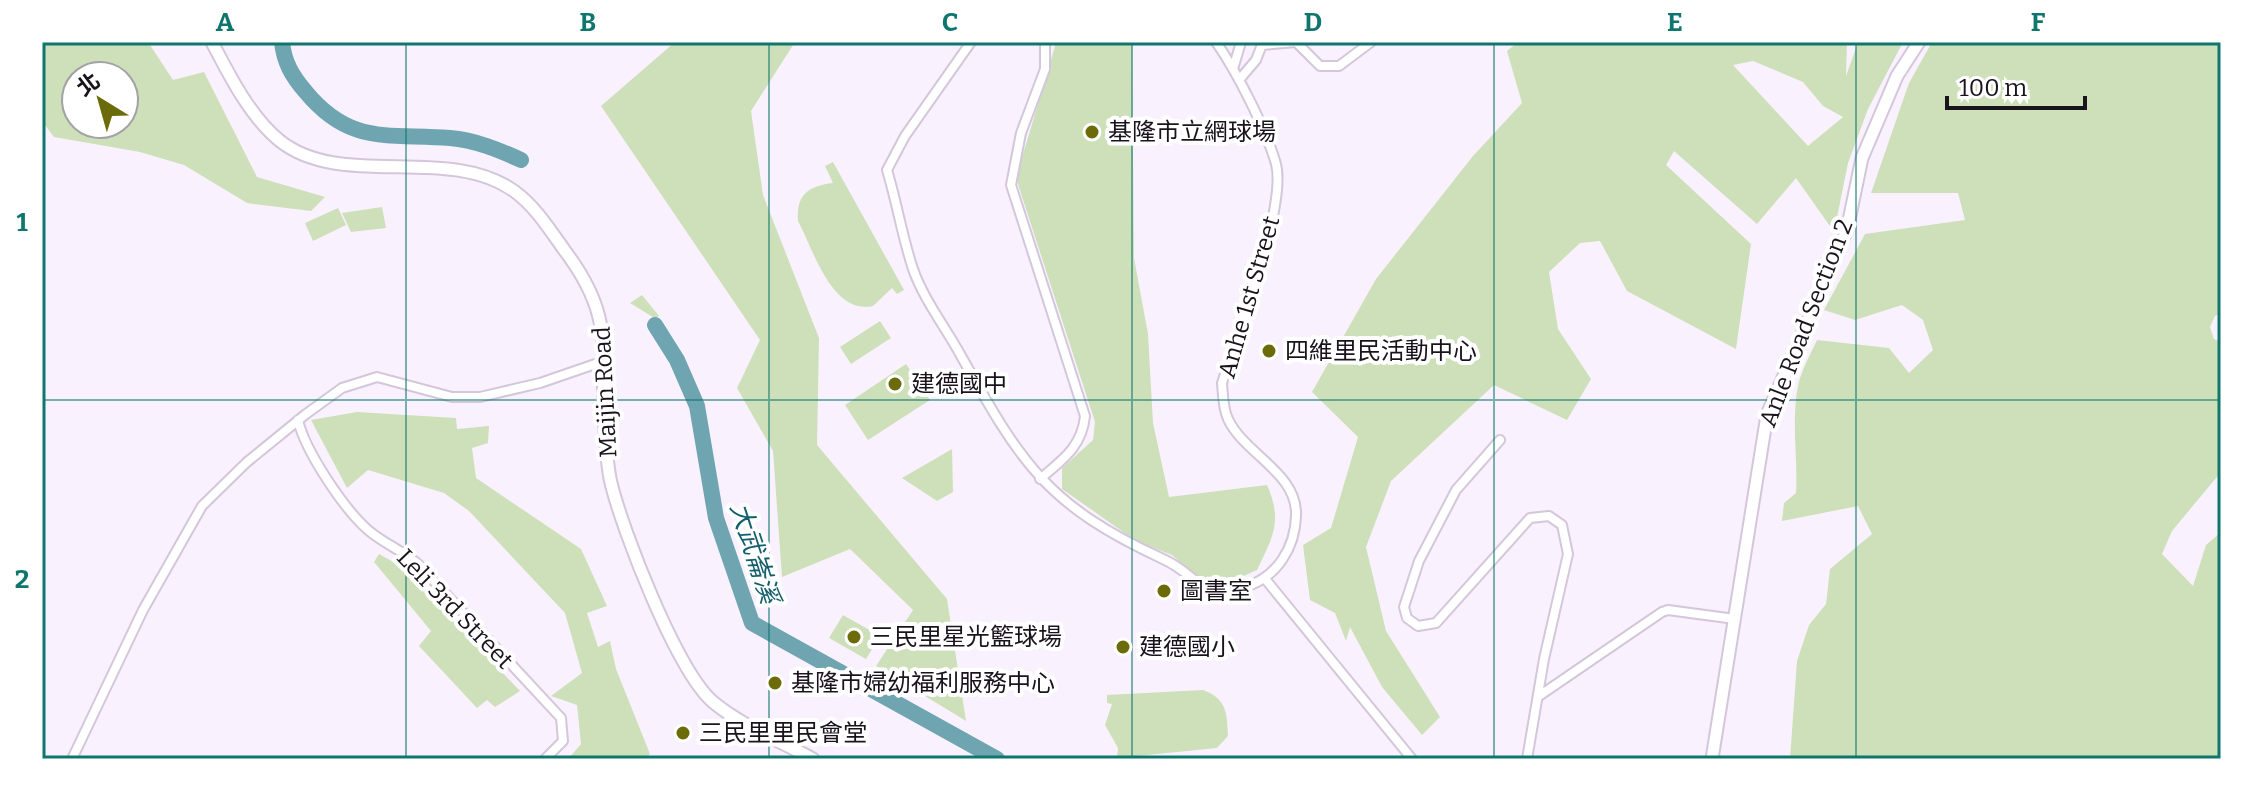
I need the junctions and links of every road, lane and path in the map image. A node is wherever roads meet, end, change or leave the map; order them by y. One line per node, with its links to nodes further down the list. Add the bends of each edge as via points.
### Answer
1 (212, 42): 12 (street, Maijin Road, via 257,116 281,142 314,158 365,166 450,167 513,190 573,261 598,305)
2 (971, 42): 15 (street, via 887,170 914,273 997,420)
3 (1045, 42): 15 (street, via 1045,69 1021,133 1011,185 1085,416 1083,435 1074,449)
4 (1216, 42): 10 (street, Anhe 1st Street)
5 (1241, 42): 10 (street)
6 (1296, 42): 7 (street, via 1320,66 1339,66); 9 (street)
7 (1371, 42)
8 (1919, 42): 17 (street, Anle Road Section 2, via 1897,76 1862,158 1847,230 1767,415)
9 (1263, 43): 11 (street)
10 (1233, 69): 11 (street, Anhe 1st Street)
11 (1239, 80): 16 (street, Anhe 1st Street, via 1276,164 1277,195 1222,383 1224,403 1233,427 1288,488 1297,513 1293,537)
12 (604, 361): 13 (street, via 480,397 452,397 377,377 342,388); 21 (street, Maijin Road, via 611,482 630,542 682,658 714,702)
13 (298, 420): 19 (street, via 202,506 143,610); 20 (street, Leli 3rd Street, via 313,458 368,530 419,565 561,718 563,741)
14 (1500, 440): 18 (street, via 1456,490 1419,561 1404,607 1407,618 1418,626 1436,623 1530,518 1549,516 1562,525 1568,554)
15 (1040, 479): 16 (street, via 1105,532 1166,560 1204,591 1233,591)
16 (1266, 580): 22 (street)
17 (1735, 619): 18 (street, via 1662,612); 24 (street, Anle Road Section 2)
18 (1539, 696): 23 (street)
19 (72, 759)
20 (545, 759)
21 (813, 759)
22 (1412, 759)
23 (1527, 759)
24 (1712, 759)

